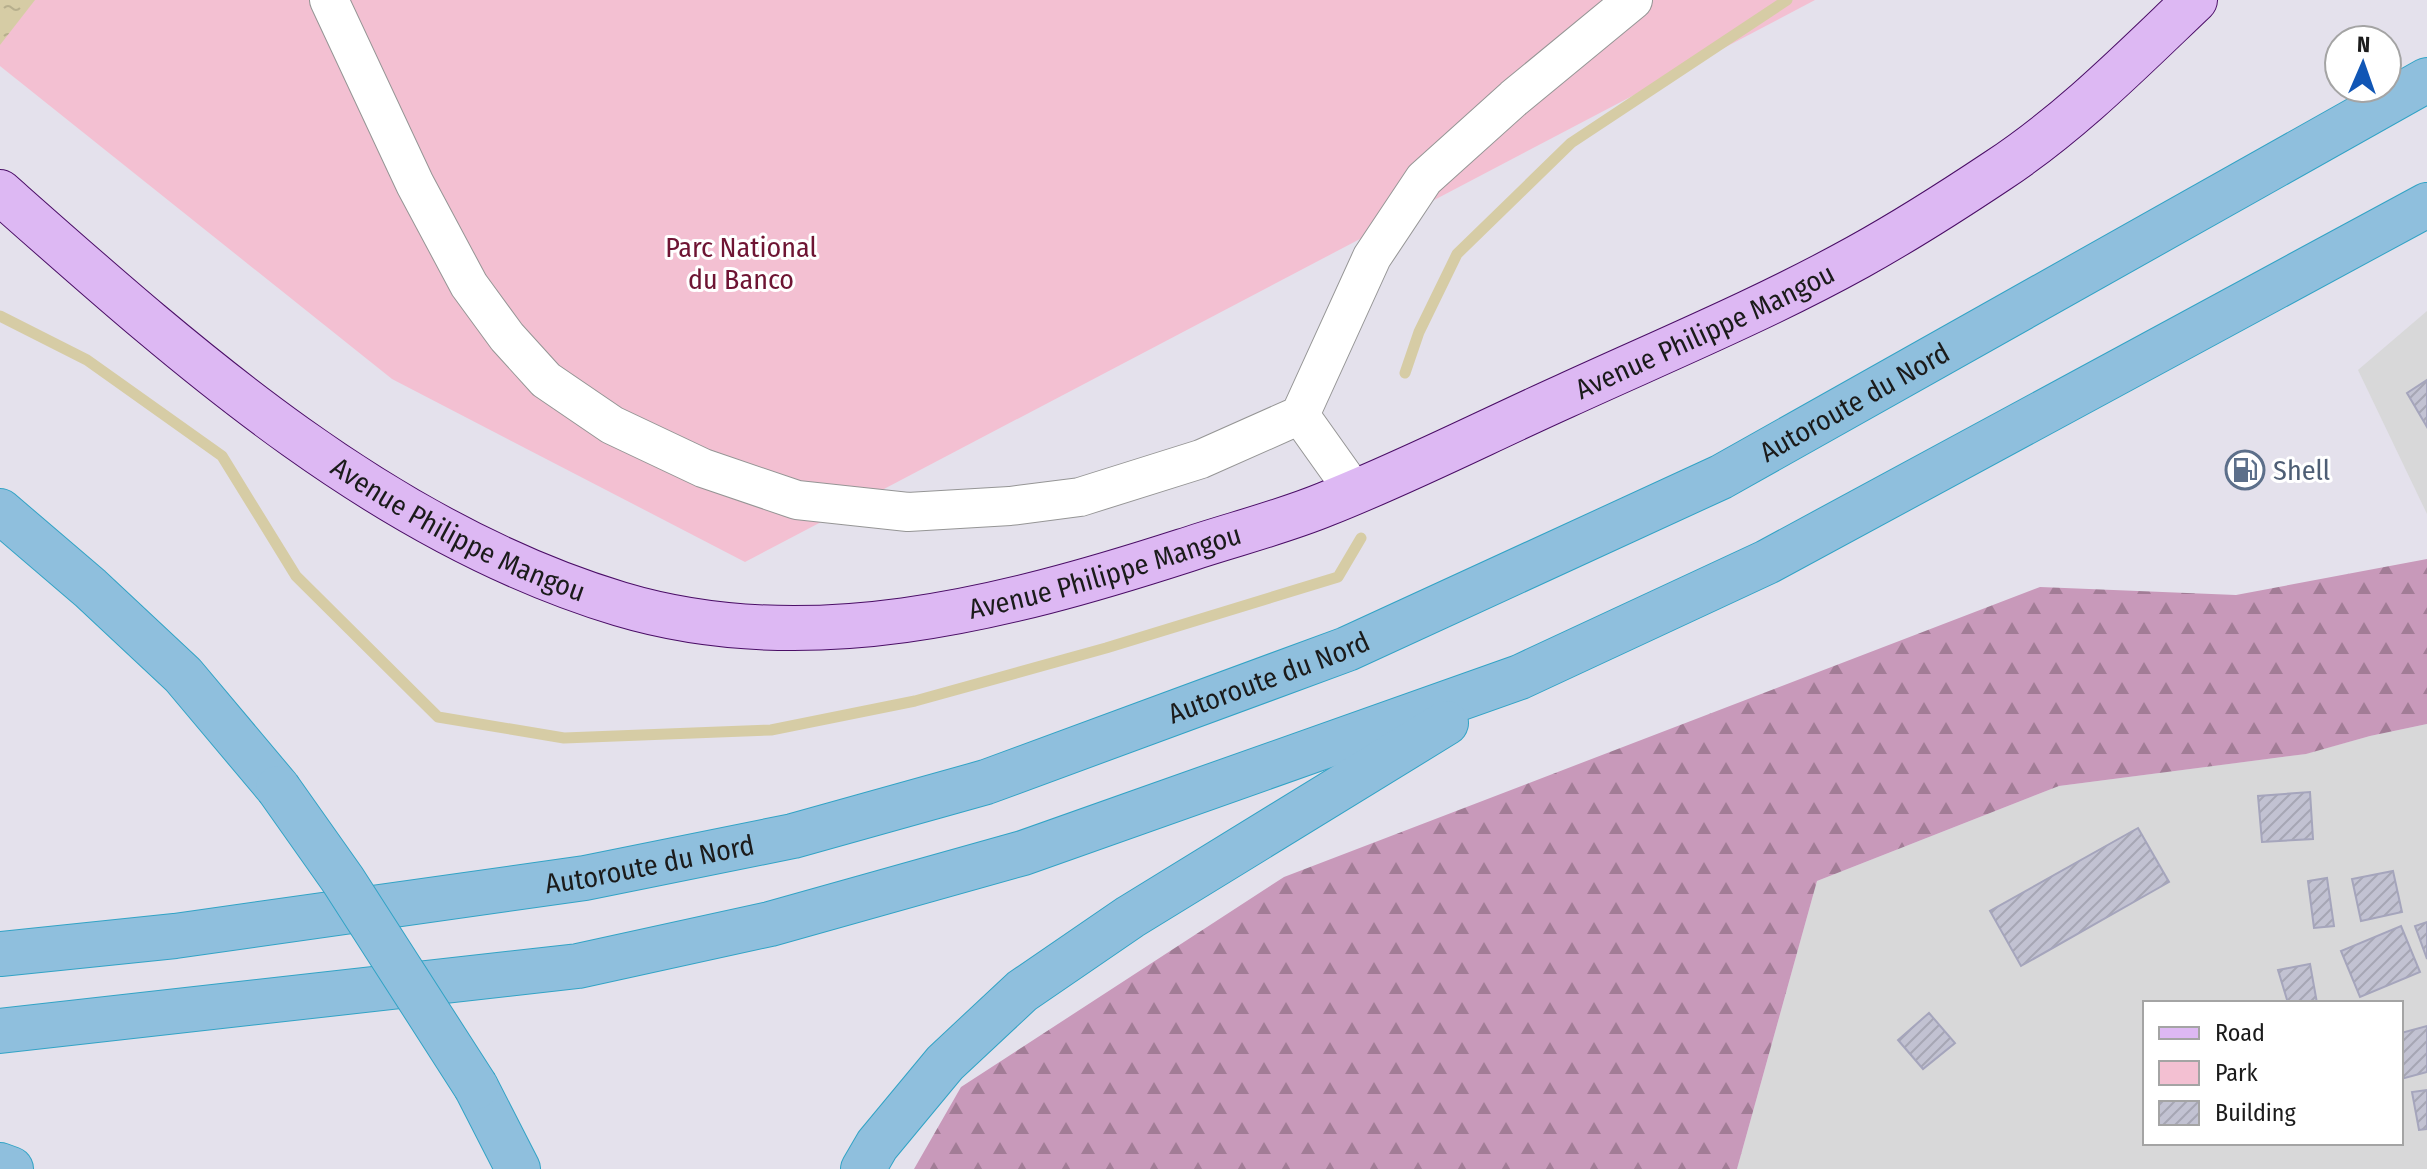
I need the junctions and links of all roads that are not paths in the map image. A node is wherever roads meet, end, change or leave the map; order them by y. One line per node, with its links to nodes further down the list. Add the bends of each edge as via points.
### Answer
1 (329, 0): 7 (street, via 415,184 469,285 507,337 546,380 612,425 703,468 797,500 908,512 1010,506 1080,497 1201,459)
2 (1633, 0): 7 (street, via 1424,179 1372,257)
3 (2195, 0): 8 (street, Avenue Philippe Mangou, via 2081,108 2000,169 1862,255 1767,304)
4 (2427, 80): 11 (highway, Autoroute du Nord, via 1721,477 1347,649 986,782 793,836 585,878)
5 (0, 192): 8 (street, Avenue Philippe Mangou, via 165,338 360,480 551,580 676,617 758,628 848,628 935,615 1151,561 1323,506)
6 (2427, 205): 10 (highway, via 1767,562)
7 (1300, 415): 8 (street)
8 (1354, 491)
9 (0, 511): 17 (highway, bridge, via 183,675 278,788 476,1087)
10 (1520, 677): 14 (highway, via 1023,853 770,924 578,966); 18 (highway, via 1130,917 1022,991 945,1063)
11 (175, 936): 12 (highway); 13 (highway, Autoroute du Nord)
12 (0, 940)
13 (0, 954)
14 (0, 1031)
15 (0, 1165): 16 (highway)
16 (11, 1169)
17 (518, 1169)
18 (863, 1169)

